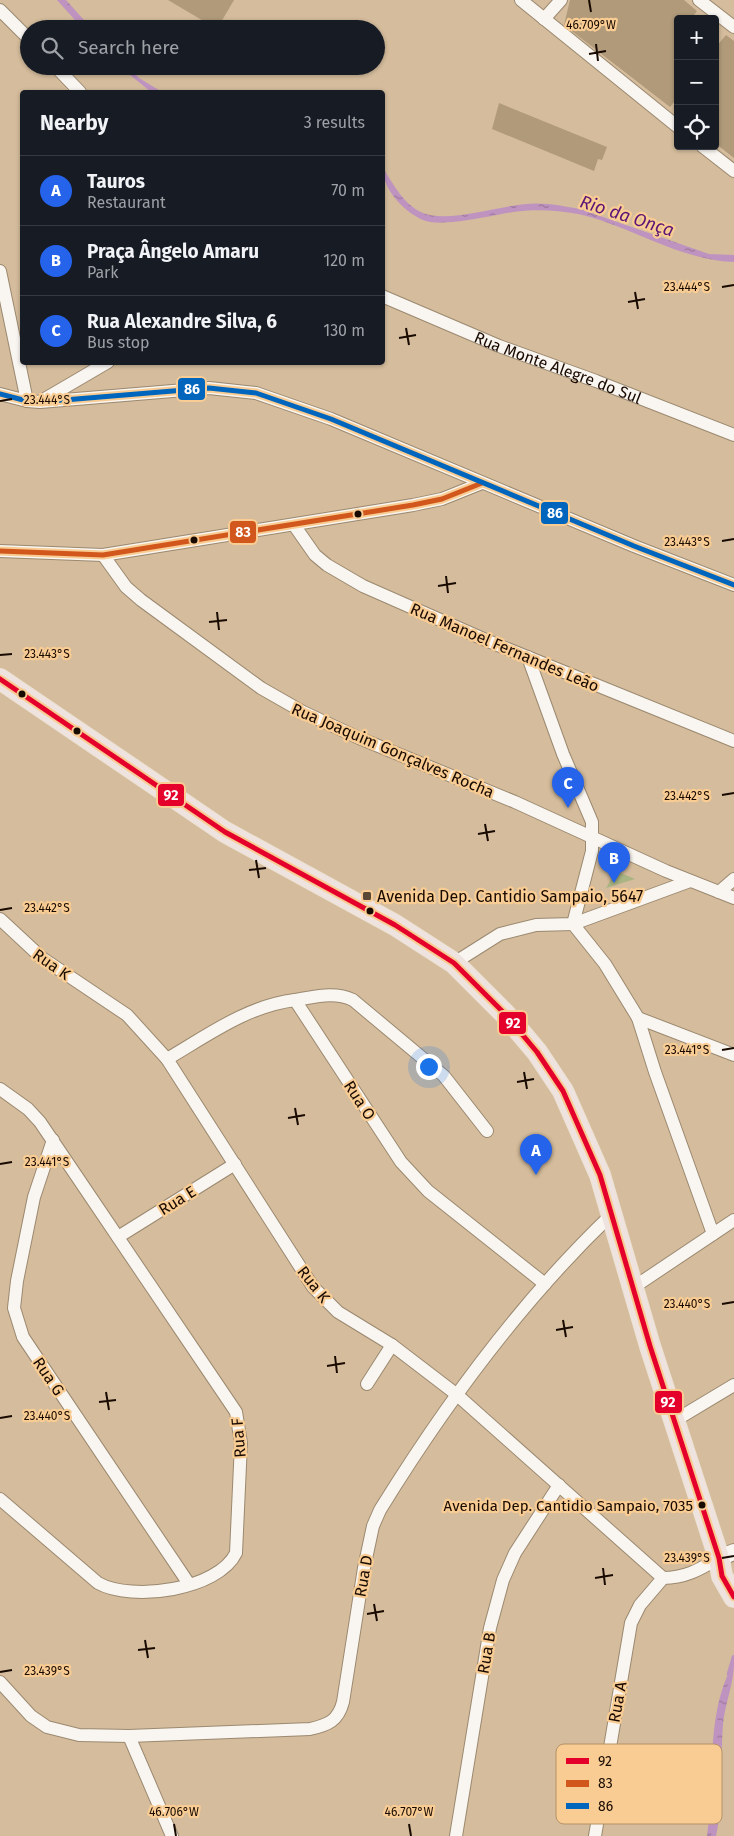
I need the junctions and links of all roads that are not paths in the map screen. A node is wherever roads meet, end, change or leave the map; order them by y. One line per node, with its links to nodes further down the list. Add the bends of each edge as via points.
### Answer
1 (521, 0): 5 (street)
2 (561, 0): 5 (street)
3 (700, 0): 6 (street)
4 (0, 10): 7 (street)
5 (544, 19): 10 (street)
6 (734, 27)
7 (20, 29)
8 (64, 75): 9 (street)
9 (78, 90)
10 (674, 124)
11 (707, 150): 12 (street)
12 (734, 171)
13 (0, 271): 17 (street)
14 (385, 297): 19 (street, Rua Monte Alegre do Sul, via 499,346)
15 (103, 365): 18 (street)
16 (0, 394): 17 (street)
17 (27, 401): 18 (street)
18 (40, 402): 20 (street, via 209,388 256,393 331,419)
19 (734, 435)
20 (482, 483): 21 (street, via 442,500); 24 (street)
21 (294, 525): 23 (street); 25 (street, Rua Manoel Fernandes Leão, via 315,555 363,586)
22 (0, 551): 23 (street)
23 (103, 555): 28 (street, Rua Joaquim Gonçalves Rocha, via 126,587 141,600 286,704)
24 (734, 585)
25 (528, 657): 27 (street, Rua Manoel Fernandes Leão); 28 (street, via 592,822)
26 (0, 679): 35 (main road, via 225,832 395,925)
27 (734, 741)
28 (594, 839): 30 (street, Rua Joaquim Gonçalves Rocha); 34 (street)
29 (734, 879): 31 (street)
30 (690, 881): 31 (street, Rua Joaquim Gonçalves Rocha); 34 (street)
31 (719, 892): 32 (street, Rua Joaquim Gonçalves Rocha)
32 (734, 898)
33 (0, 919): 39 (street, Rua K, via 42,958 127,1015)
34 (573, 924): 35 (street, via 536,925 500,934); 37 (street, via 604,964)
35 (454, 963): 44 (main road, via 518,1029 563,1092 600,1175)
36 (295, 1000): 39 (street, via 248,1012); 41 (street, via 330,995 343,995 353,1000 444,1076); 48 (street, Rua O, via 401,1162 428,1190)
37 (638, 1018): 38 (street); 46 (street)
38 (734, 1056)
39 (166, 1059): 43 (street, Rua K)
40 (0, 1089): 42 (street, Rua F, via 28,1109)
41 (487, 1131)
42 (53, 1140): 47 (street, Rua F); 59 (street, Rua G, via 38,1183 17,1281 14,1308 17,1322 23,1337)
43 (235, 1164): 47 (street, Rua E); 50 (street, Rua K, via 313,1287 338,1312)
44 (611, 1215): 48 (street, Rua D); 49 (main road)
45 (734, 1220): 46 (street)
46 (713, 1234): 49 (street)
47 (118, 1237): 59 (street, Rua F, via 236,1412 240,1428 236,1554 224,1570)
48 (545, 1284): 53 (street, Rua D)
49 (634, 1287): 54 (main road)
50 (392, 1345): 51 (street); 53 (street, Rua K)
51 (367, 1384)
52 (734, 1385): 54 (street)
53 (456, 1394): 55 (street, Rua K); 62 (street, Rua D, via 373,1526 343,1702 334,1721 310,1729)
54 (674, 1420): 57 (main road)
55 (560, 1485): 58 (street, Rua K); 65 (street, Rua B, via 515,1553 503,1580 490,1628)
56 (0, 1499): 59 (street, Rua F, via 110,1590 156,1593)
57 (727, 1555): 58 (street, via 697,1572); 60 (main road, via 722,1576)
58 (663, 1578): 63 (street, Rua A, via 640,1605 631,1623)
59 (189, 1584)
60 (734, 1597)
61 (0, 1682): 62 (street, Rua D, via 31,1716 47,1727 79,1736)
62 (129, 1736): 64 (street)
63 (611, 1744)
64 (172, 1836)
65 (456, 1836)

